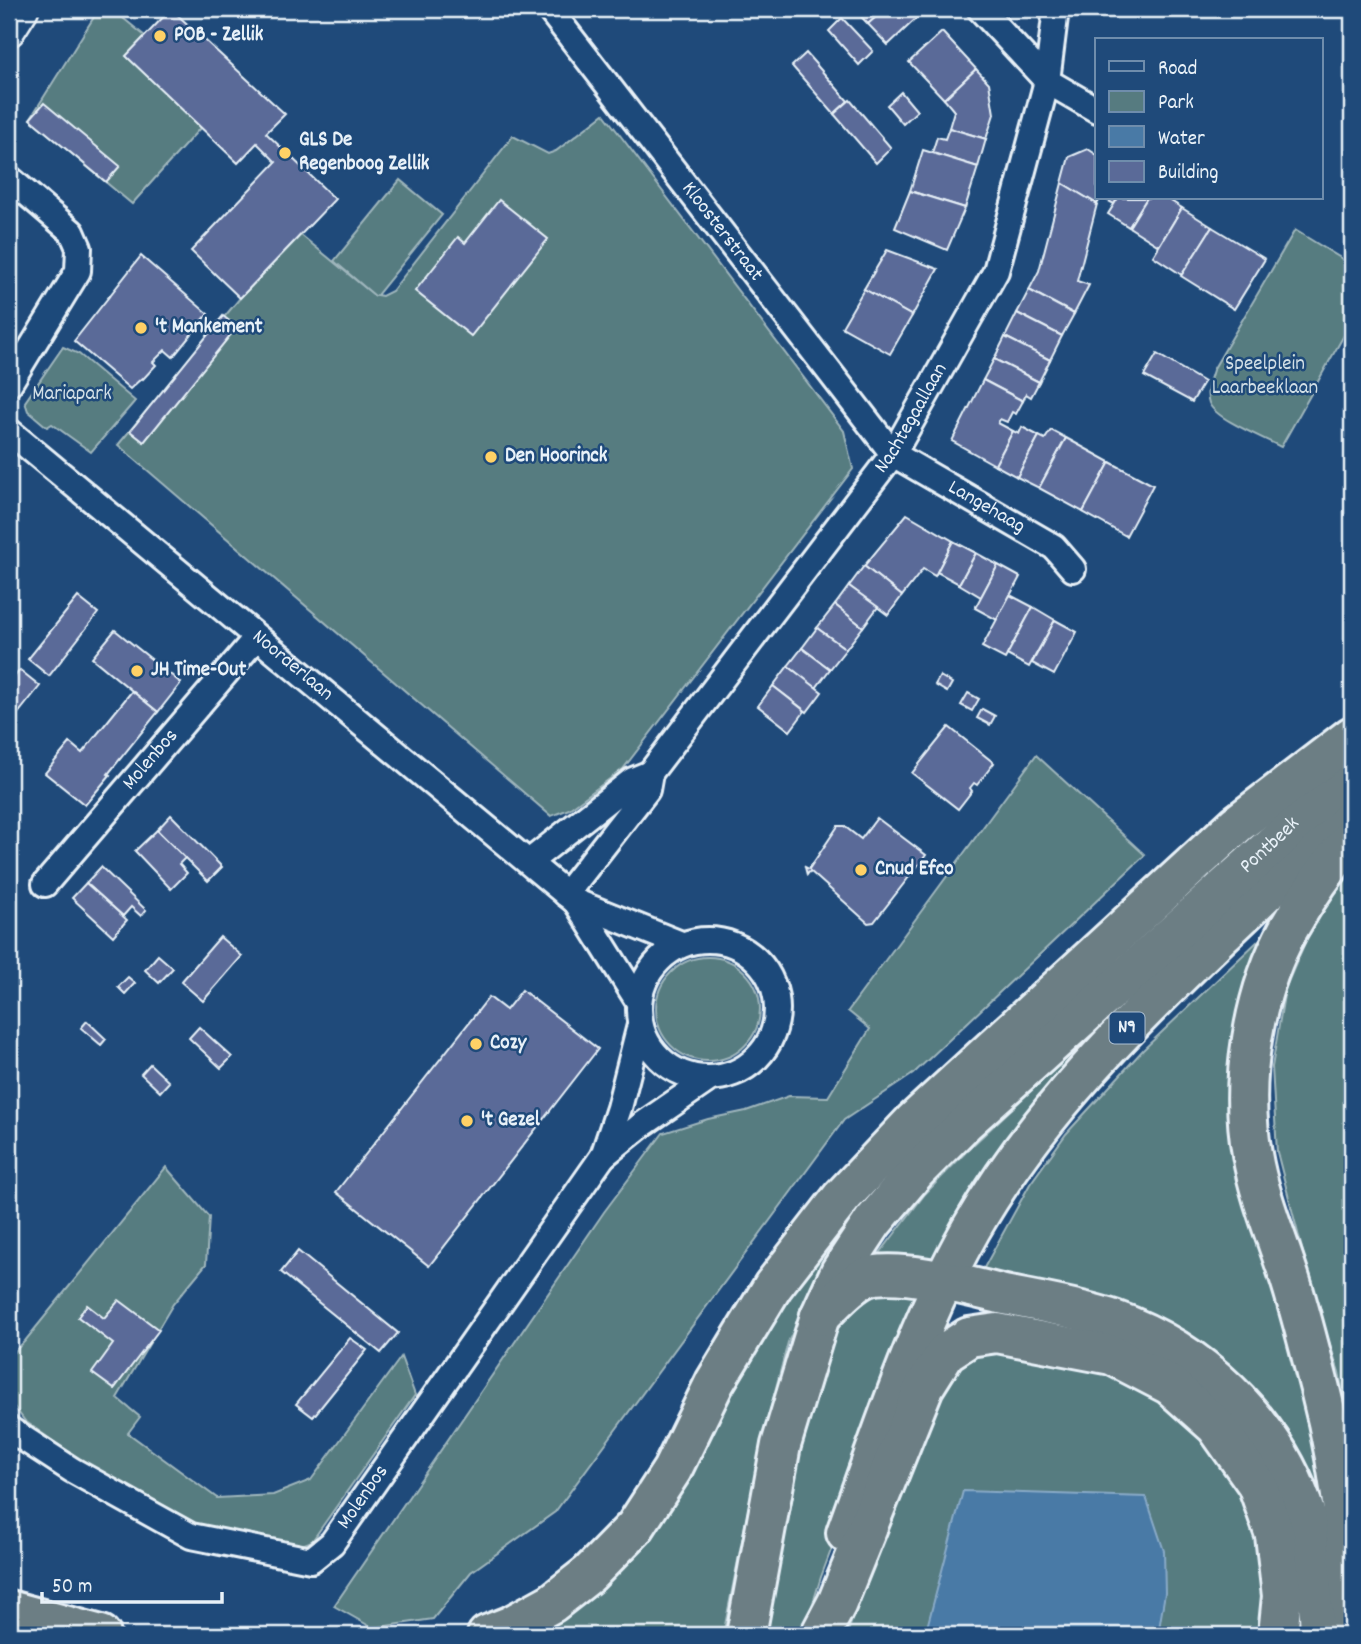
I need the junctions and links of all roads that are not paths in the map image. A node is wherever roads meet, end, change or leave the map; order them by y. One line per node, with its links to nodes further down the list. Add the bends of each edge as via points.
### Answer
1 (23, 9): 5 (street)
2 (549, 9): 11 (street, Kloosterstraat)
3 (980, 9): 6 (street)
4 (1056, 9): 6 (street, Nachtegaallaan)
5 (9, 32)
6 (1047, 80): 7 (street); 11 (street, Nachtegaallaan, via 996,271)
7 (1095, 109)
8 (9, 178): 9 (street, via 72,232 79,248 78,271)
9 (9, 384)
10 (9, 431): 13 (street, Noorderlaan)
11 (893, 454): 12 (street, Langehaag, via 1054,547); 16 (street, Nachtegaallaan)
12 (1073, 569)
13 (256, 638): 19 (street, Noorderlaan); 20 (street, Molenbos)
14 (1352, 736): 31 (highway, via 1237,824 913,1122 842,1197 773,1286 715,1382 672,1470 635,1527 589,1574 552,1603)
15 (1352, 764): 27 (highway, Pontbeek / N9, via 1282,836 916,1171 873,1222 840,1272)
16 (650, 773): 19 (street, Nachtegaallaan, via 634,780); 21 (street, Nachtegaallaan, via 647,790)
17 (1352, 811): 26 (highway, N9, via 1088,1069 1005,1173)
18 (1352, 837): 36 (highway, via 1287,931 1257,1015 1246,1079 1252,1154 1321,1392 1337,1471 1350,1568)
19 (529, 862): 21 (street, Noorderlaan)
20 (46, 884)
21 (571, 898): 22 (street, Molenbos); 23 (street)
22 (681, 944): 23 (street, Molenbos, via 660,958 645,977); 24 (street, Molenbos, via 705,939 729,942 751,954 772,983 778,1006 775,1030 754,1062 733,1074)
23 (639, 1013): 24 (street, via 649,1047 668,1067); 25 (street, Molenbos, via 619,1108)
24 (709, 1079): 25 (street, Molenbos)
25 (603, 1156): 28 (street, Molenbos, via 332,1543 311,1560 191,1536)
26 (945, 1281): 27 (highway, via 884,1274 865,1278); 33 (highway, N9, via 915,1345 822,1598); 35 (highway, via 1113,1320 1159,1339 1210,1373 1248,1410 1279,1456 1303,1505 1316,1568)
27 (820, 1316): 32 (highway, N9, via 781,1445)
28 (9, 1429)
29 (9, 1610): 30 (highway)
30 (101, 1635)
31 (486, 1635)
32 (746, 1635)
33 (819, 1635): 34 (highway, via 837,1604 924,1387 946,1352 969,1337 997,1333 1112,1355 1170,1385 1216,1426 1257,1484 1275,1535 1282,1596)
34 (1278, 1635)
35 (1320, 1635)
36 (1352, 1635)

